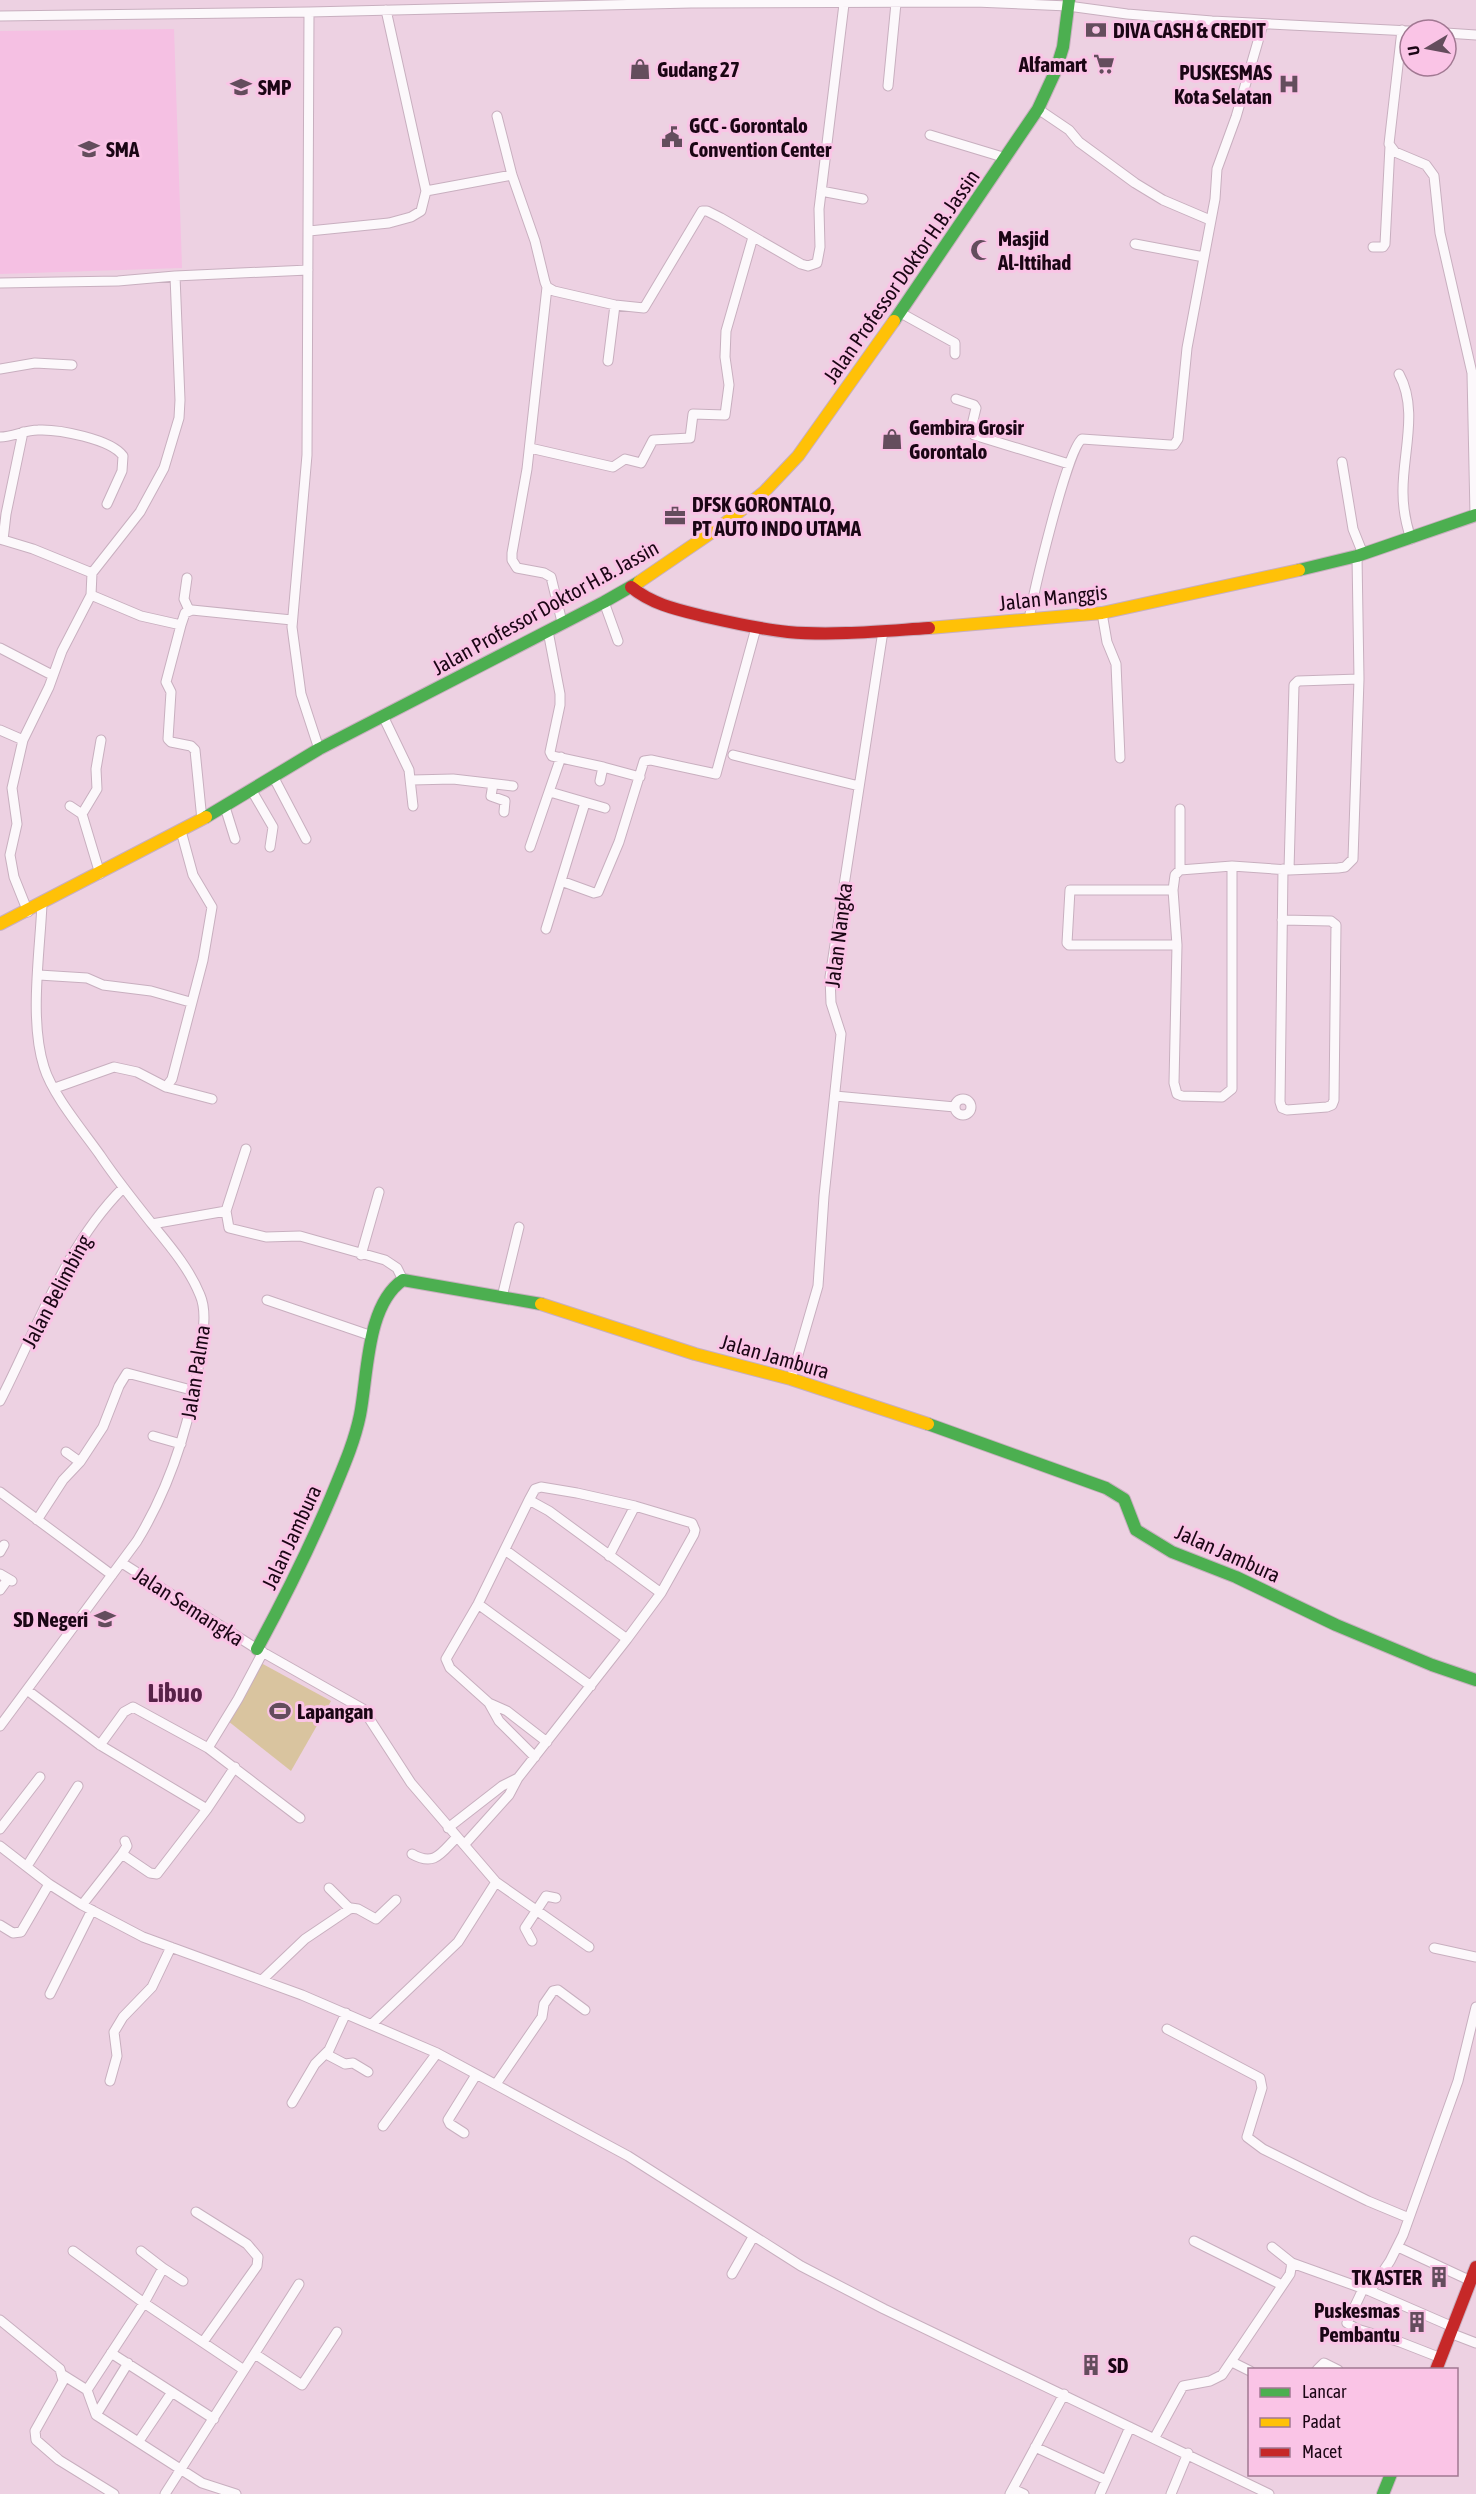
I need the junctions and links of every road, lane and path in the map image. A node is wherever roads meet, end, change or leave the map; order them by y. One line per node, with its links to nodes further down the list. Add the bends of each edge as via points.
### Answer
1 (691, 2): 5 (street); 6 (street)
2 (946, 2): 3 (street); 4 (street)
3 (896, 3): 5 (street); 14 (street)
4 (1073, 3): 9 (street, via 1127,14); 15 (main road, Jalan Professor Doktor H.B. Jassin, via 1056,70)
5 (844, 4): 22 (street)
6 (386, 10): 7 (street); 21 (street)
7 (309, 12): 8 (street); 25 (street)
8 (0, 16)
9 (1263, 24): 10 (street); 24 (street, via 1217,169)
10 (1398, 30)
11 (1458, 34): 12 (street)
12 (1476, 35)
13 (1398, 72): 18 (street, via 1390,115)
14 (888, 86)
15 (1038, 109): 19 (main road, Jalan Professor Doktor H.B. Jassin); 24 (street, via 1135,183)
16 (497, 116): 20 (street)
17 (930, 135): 19 (street)
18 (1390, 146): 28 (street, via 1385,244); 48 (street, via 1426,165 1434,176 1440,233 1472,373)
19 (1006, 158): 35 (main road, Jalan Professor Doktor H.B. Jassin)
20 (512, 175): 21 (street); 33 (street)
21 (426, 191): 25 (street, via 421,211 411,218)
22 (821, 191): 23 (street); 26 (street, via 817,263 801,264)
23 (863, 199)
24 (1210, 220): 29 (street)
25 (309, 231): 30 (street)
26 (753, 237): 34 (street, via 702,211 646,306 636,309); 44 (street, via 726,331 729,384 725,415 693,414 690,438 653,440 641,463 625,459 613,467)
27 (1135, 244): 29 (street)
28 (1373, 248)
29 (1204, 257): 46 (street, via 1187,348 1176,442 1162,446 1082,439)
30 (308, 270): 31 (street); 59 (street, via 307,455)
31 (175, 276): 32 (street); 52 (street, via 180,418 164,468 140,512)
32 (0, 283)
33 (547, 287): 34 (street); 44 (street)
34 (615, 305): 37 (street)
35 (899, 312): 36 (street, via 955,343); 54 (main road, Jalan Professor Doktor H.B. Jassin, via 798,456 771,485 724,524)
36 (955, 354)
37 (608, 362)
38 (72, 365): 39 (street, via 35,363)
39 (0, 369)
40 (1399, 374): 49 (street, via 1408,409 1402,495)
41 (956, 399): 46 (street, via 976,408 971,429 974,435)
42 (23, 432): 43 (street); 47 (street, via 64,433 109,445 120,452 124,460 122,471); 50 (street)
43 (0, 437)
44 (530, 448): 61 (street, via 512,560 517,568 551,577)
45 (1342, 462): 51 (street)
46 (1069, 464): 60 (street)
47 (107, 504)
48 (1475, 515): 49 (main road, Jalan Manggis)
49 (1411, 539): 51 (main road, Jalan Manggis)
50 (2, 540): 52 (street, via 44,552)
51 (1360, 555): 58 (main road, Jalan Manggis); 69 (street)
52 (92, 573): 55 (street)
53 (187, 578): 57 (street, via 184,599)
54 (631, 587): 56 (main road, Jalan Professor Doktor H.B. Jassin); 63 (main road, Jalan Manggis, via 659,604)
55 (91, 595): 62 (street, via 141,616); 68 (street)
56 (604, 602): 61 (main road, Jalan Professor Doktor H.B. Jassin); 66 (street)
57 (189, 610): 59 (street); 62 (street)
58 (1102, 613): 60 (main road, Jalan Manggis); 77 (street, via 1116,664)
59 (292, 620): 74 (street, via 302,694)
60 (1029, 620): 64 (main road, Jalan Manggis)
61 (562, 622): 65 (main road, Jalan Professor Doktor H.B. Jassin)
62 (181, 625): 96 (street, via 166,682 171,692 168,739 195,750)
63 (756, 628): 64 (main road, Jalan Manggis, via 790,632); 79 (street, via 716,774 647,759)
64 (884, 631): 85 (street, Jalan Nangka)
65 (548, 632): 70 (main road, Jalan Professor Doktor H.B. Jassin); 76 (street, via 560,694 550,752)
66 (618, 641)
67 (0, 648): 68 (street)
68 (52, 675): 72 (street)
69 (1359, 679): 103 (street, via 1353,859 1345,867); 103 (street, via 1298,681 1294,685)
70 (383, 716): 74 (main road, Jalan Professor Doktor H.B. Jassin); 81 (street)
71 (0, 730): 72 (street)
72 (23, 740): 109 (street, via 12,788 17,824 10,855)
73 (101, 740): 95 (street, via 97,789)
74 (319, 749): 80 (main road, Jalan Professor Doktor H.B. Jassin)
75 (733, 755): 85 (street)
76 (561, 757): 78 (street); 87 (street)
77 (1120, 758)
78 (603, 767): 79 (street); 82 (street)
79 (640, 777): 106 (street, via 598,892)
80 (274, 778): 86 (main road, Jalan Professor Doktor H.B. Jassin); 99 (street)
81 (412, 780): 83 (street, via 453,779); 90 (street)
82 (600, 781)
83 (493, 784): 84 (street); 94 (street, via 491,796 505,801)
84 (513, 786)
85 (859, 786): 118 (street, Jalan Nangka, via 830,977 831,1003 841,1034)
86 (252, 791): 91 (main road, Jalan Professor Doktor H.B. Jassin); 100 (street, via 273,827)
87 (550, 792): 88 (street); 101 (street)
88 (585, 802): 92 (street); 106 (street)
89 (70, 806): 95 (street)
90 (413, 806)
91 (225, 807): 96 (main road, Jalan Professor Doktor H.B. Jassin); 98 (street)
92 (605, 808)
93 (1180, 809): 104 (street)
94 (504, 812)
95 (82, 814): 105 (street)
96 (202, 820): 97 (main road, Jalan Professor Doktor H.B. Jassin)
97 (180, 831): 105 (main road, Jalan Professor Doktor H.B. Jassin); 115 (street, via 193,875 212,908 203,960)
98 (235, 838)
99 (306, 839)
100 (270, 847)
101 (530, 847)
102 (1232, 866): 103 (street); 104 (street); 113 (street, via 1232,1089 1222,1097 1182,1096 1175,1089)
103 (1286, 869): 110 (street)
104 (1180, 870): 107 (street, via 1175,875)
105 (100, 874): 108 (main road, Jalan Professor Doktor H.B. Jassin)
106 (561, 881): 112 (street)
107 (1173, 890): 113 (street); 113 (street, via 1070,890 1067,943)
108 (42, 904): 109 (main road, Jalan Professor Doktor H.B. Jassin); 114 (street, Jalan Palma)
109 (28, 912): 111 (main road, Jalan Professor Doktor H.B. Jassin)
110 (1282, 920): 110 (street, via 1336,924 1335,1100 1327,1107 1287,1110 1280,1102)
111 (0, 924)
112 (546, 928)
113 (1177, 945)
114 (39, 975): 115 (street, via 87,978 103,985 151,991); 117 (street, Jalan Palma, via 37,1035 44,1067)
115 (190, 1002): 116 (street, via 177,1061)
116 (166, 1087): 117 (street, via 137,1072 114,1066); 119 (street)
117 (55, 1088): 122 (street, Jalan Palma)
118 (835, 1096): 120 (street); 132 (street, Jalan Nangka, via 818,1286)
119 (212, 1099)
120 (956, 1107)
121 (246, 1149): 124 (street)
122 (123, 1188): 125 (street, Jalan Palma); 134 (street, Jalan Belimbing, via 85,1234)
123 (379, 1192): 127 (street)
124 (226, 1211): 125 (street); 127 (street, via 228,1226 234,1230 266,1237 300,1236)
125 (152, 1224): 133 (street, Jalan Palma, via 177,1254 201,1297 203,1333)
126 (519, 1227): 129 (street)
127 (361, 1255): 128 (street, via 390,1262)
128 (403, 1280): 129 (main road, Jalan Jambura); 131 (main road, Jalan Jambura, via 385,1297)
129 (502, 1297): 132 (main road, Jalan Jambura, via 532,1301 696,1354)
130 (267, 1300): 131 (street)
131 (372, 1336): 152 (main road, Jalan Jambura, via 360,1417 349,1453)
132 (791, 1379): 153 (main road, Jalan Jambura, via 1106,1488 1124,1499 1139,1533 1172,1552 1336,1625)
133 (195, 1391): 136 (street, Jalan Palma); 138 (street, via 127,1373 103,1427)
134 (0, 1401)
135 (153, 1436): 136 (street)
136 (182, 1444): 145 (street, Jalan Palma, via 159,1503)
137 (66, 1452): 138 (street)
138 (80, 1462): 142 (street, via 63,1480)
139 (0, 1492): 142 (street)
140 (530, 1500): 141 (street, via 535,1489 541,1487); 143 (street); 144 (street)
141 (635, 1506): 144 (street); 149 (street, via 694,1525 694,1534)
142 (38, 1520): 146 (street)
143 (505, 1550): 150 (street); 151 (street)
144 (609, 1556): 149 (street)
145 (122, 1563): 146 (street, Jalan Palma); 152 (street, Jalan Semangka)
146 (112, 1575): 155 (street, Jalan Palma)
147 (7, 1578): 148 (street)
148 (0, 1590)
149 (661, 1593): 151 (street)
150 (478, 1604): 154 (street); 156 (street, via 446,1659 450,1668)
151 (627, 1639): 154 (street)
152 (260, 1651): 162 (street, via 238,1699); 170 (street, Jalan Semangka, via 363,1709 411,1783)
153 (1476, 1680)
154 (591, 1686): 159 (street)
155 (27, 1690): 157 (street, Jalan Palma); 161 (street)
156 (489, 1703): 158 (street); 160 (street, via 499,1721)
157 (0, 1726)
158 (532, 1730): 159 (street); 160 (street)
159 (547, 1742): 163 (street)
160 (522, 1743): 163 (street)
161 (100, 1745): 162 (street, via 124,1712 133,1707); 168 (street)
162 (208, 1748): 164 (street)
163 (535, 1757): 166 (street)
164 (235, 1767): 168 (street); 169 (street)
165 (40, 1777): 171 (street)
166 (518, 1778): 170 (street); 174 (street, via 509,1795)
167 (78, 1786): 178 (street)
168 (207, 1809): 176 (street, via 157,1874)
169 (300, 1818)
170 (448, 1828): 172 (street, Jalan Semangka)
171 (0, 1829)
172 (457, 1837): 174 (street, Jalan Semangka); 177 (street, via 431,1860)
173 (124, 1841): 176 (street, via 127,1846)
174 (464, 1845): 179 (street, Jalan Semangka)
175 (0, 1846): 178 (street)
176 (122, 1854): 184 (street)
177 (412, 1854)
178 (27, 1866): 180 (street)
179 (496, 1882): 187 (street, Jalan Semangka); 199 (street, via 458,1942)
180 (49, 1884): 184 (street); 188 (street, via 21,1932 13,1933)
181 (329, 1888): 185 (street)
182 (556, 1898): 187 (street, via 546,1896)
183 (396, 1900): 185 (street, via 376,1919 354,1907)
184 (82, 1905): 186 (street)
185 (350, 1909): 194 (street, via 305,1939)
186 (92, 1910): 190 (street); 195 (street)
187 (535, 1910): 189 (street, via 525,1928); 191 (street, Jalan Semangka)
188 (0, 1925)
189 (532, 1941)
190 (171, 1947): 194 (street); 205 (street, via 152,1987 114,2032 117,2056)
191 (589, 1947)
192 (1434, 1948): 193 (street)
193 (1476, 1957)
194 (262, 1980): 198 (street)
195 (50, 1994)
196 (1476, 2007): 211 (street, via 1458,2080)
197 (585, 2010): 206 (street, via 553,1990 543,2004 542,2017)
198 (346, 2013): 199 (street); 201 (street)
199 (372, 2024): 202 (street)
200 (1167, 2029): 211 (street, via 1260,2078 1262,2088 1247,2137 1263,2149)
201 (326, 2054): 203 (street); 207 (street, via 315,2064)
202 (437, 2054): 204 (street); 208 (street)
203 (368, 2072)
204 (476, 2075): 206 (street); 209 (street, via 448,2120)
205 (110, 2080)
206 (496, 2084): 212 (street, via 628,2156)
207 (292, 2103)
208 (383, 2126)
209 (464, 2133)
210 (196, 2212): 231 (street, via 247,2244 258,2257 257,2266)
211 (1409, 2218): 215 (street)
212 (753, 2237): 221 (street); 245 (street, via 884,2309)
213 (1194, 2241): 225 (street)
214 (1272, 2247): 218 (street)
215 (1398, 2247): 223 (street); 226 (street)
216 (73, 2251): 227 (street)
217 (141, 2251): 220 (street)
218 (1292, 2263): 225 (street); 226 (street)
219 (1476, 2267): 223 (main road)
220 (163, 2268): 222 (street); 227 (street)
221 (732, 2274)
222 (183, 2281)
223 (1471, 2281): 229 (main road)
224 (299, 2284): 234 (street)
225 (1282, 2285): 235 (street)
226 (1366, 2290): 229 (street); 237 (street, via 1347,2324 1400,2342)
227 (144, 2303): 231 (street); 233 (street)
228 (0, 2320): 242 (street)
229 (1452, 2330): 232 (street); 237 (main road)
230 (337, 2332): 234 (street, via 302,2385)
231 (203, 2342): 240 (street)
232 (1476, 2343)
233 (111, 2354): 236 (street); 243 (street)
234 (255, 2354): 240 (street)
235 (1232, 2362): 241 (street); 249 (street, via 1216,2379 1183,2386)
236 (128, 2363): 244 (street); 246 (street)
237 (1438, 2364)
238 (1319, 2368): 239 (street, via 1324,2363)
239 (1334, 2368)
240 (244, 2370): 247 (street)
241 (1248, 2370)
242 (63, 2375): 243 (street); 257 (street, via 35,2430 36,2440 59,2460)
243 (87, 2390): 246 (street)
244 (172, 2392): 247 (street); 250 (street)
245 (1064, 2394): 248 (street); 251 (street)
246 (96, 2415): 250 (street)
247 (214, 2419): 253 (street)
248 (1130, 2427): 249 (street); 255 (street)
249 (1155, 2437): 252 (street)
250 (140, 2441): 253 (street)
251 (1035, 2447): 255 (street); 256 (street)
252 (1188, 2453): 262 (street); 263 (street)
253 (182, 2469): 258 (street); 259 (street, via 202,2483)
254 (1391, 2476): 264 (main road)
255 (1106, 2480): 261 (street)
256 (1011, 2491): 260 (street)
257 (114, 2494)
258 (165, 2494)
259 (236, 2494)
260 (1024, 2494)
261 (1100, 2494)
262 (1171, 2494)
263 (1269, 2494)
264 (1383, 2494)

